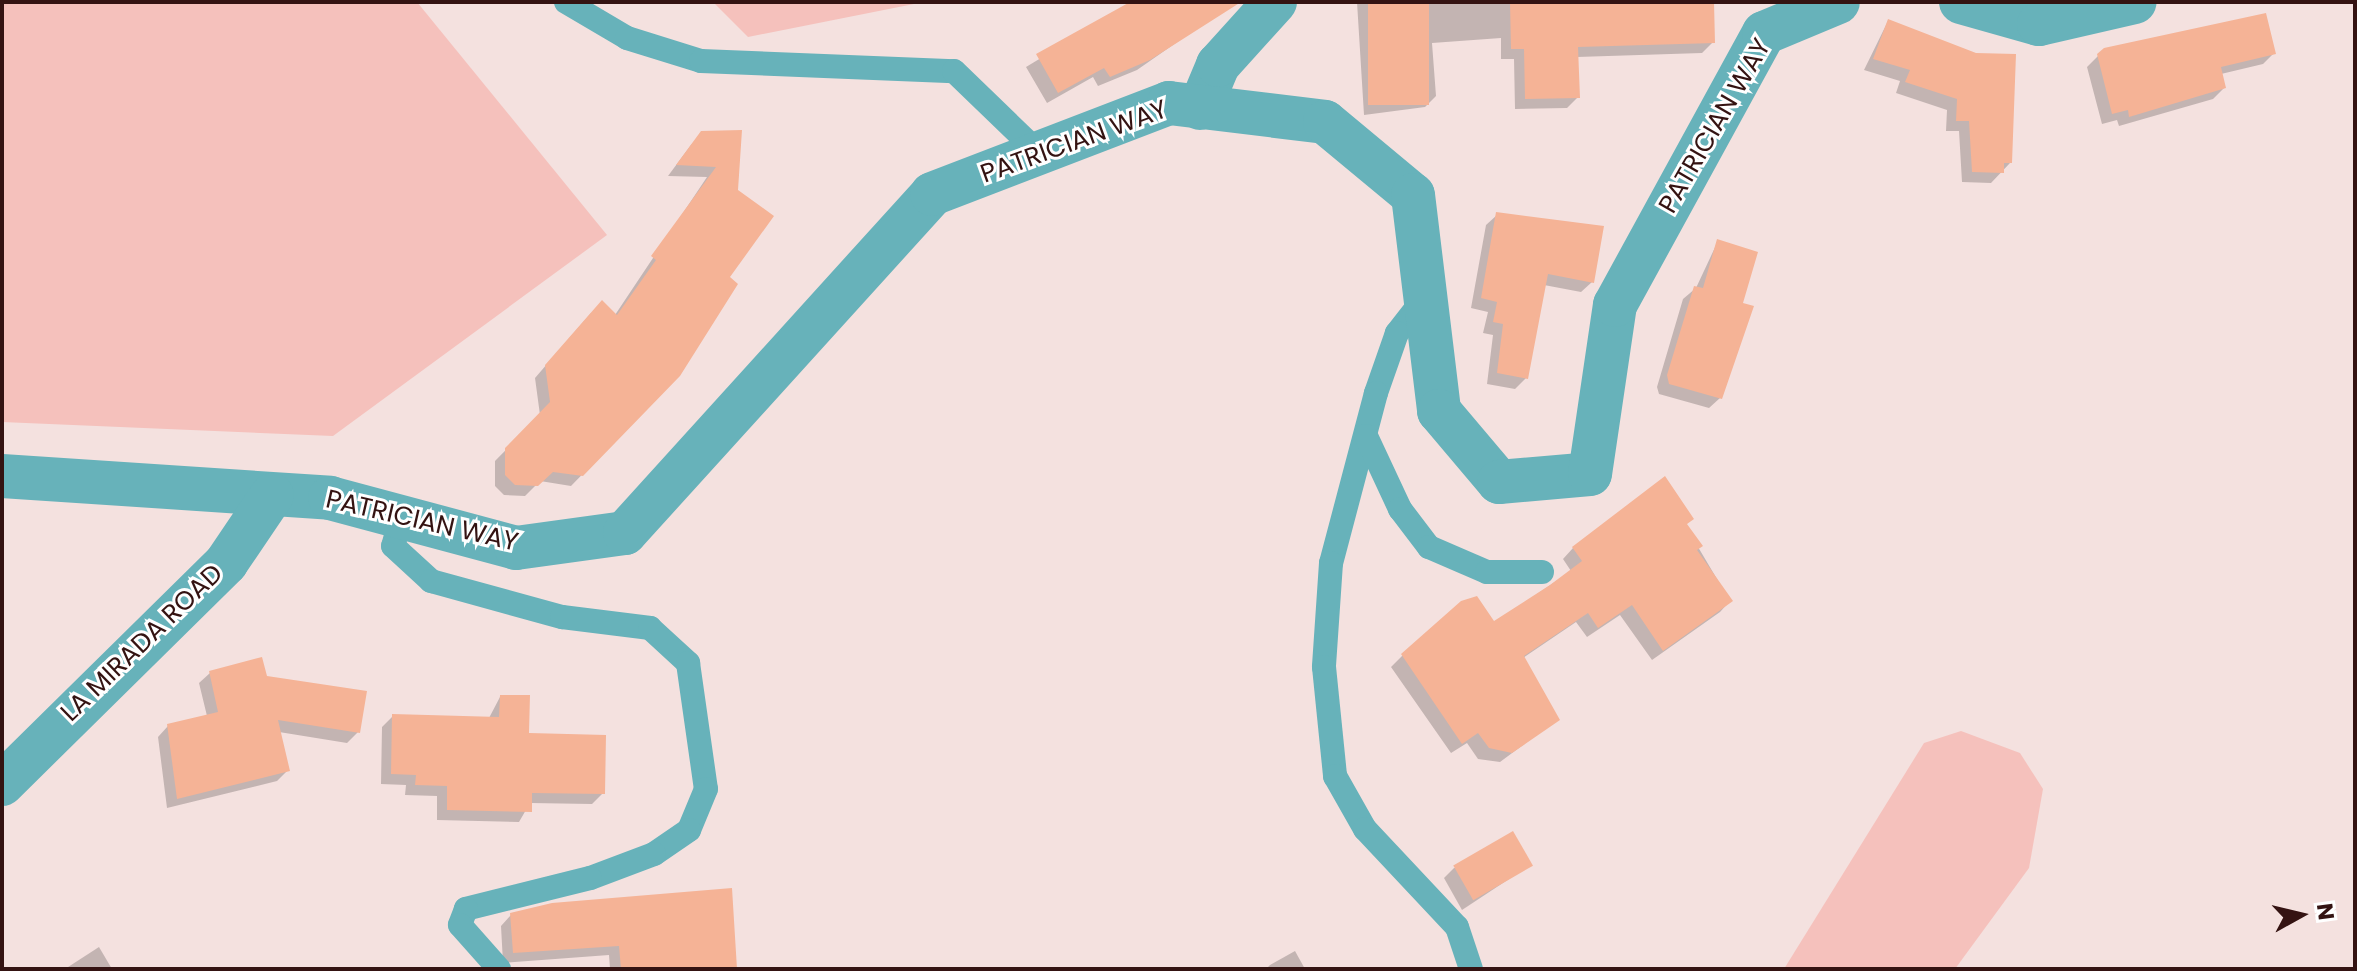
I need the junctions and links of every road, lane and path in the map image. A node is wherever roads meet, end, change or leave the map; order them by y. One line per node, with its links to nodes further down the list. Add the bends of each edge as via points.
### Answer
1 (566, 2): 7 (lane, via 627,38 701,61 954,71)
2 (1275, 2): 6 (street, via 1218,65)
3 (1838, 2): 8 (street, PATRICIAN WAY, via 1764,33 1615,305 1590,474 1499,482 1439,411)
4 (1961, 2): 5 (street, via 2039,24)
5 (2135, 2)
6 (1200, 108): 7 (street, PATRICIAN WAY, via 1169,103); 8 (street, PATRICIAN WAY, via 1325,122 1413,195)
7 (1039, 153): 12 (street, PATRICIAN WAY, via 932,194 625,533 516,548)
8 (1425, 297): 9 (lane, via 1397,333)
9 (1366, 436): 13 (lane, via 1400,509 1429,547 1487,572); 16 (lane, via 1331,563 1324,667 1335,776 1365,829 1457,927)
10 (2, 476): 11 (street, PATRICIAN WAY)
11 (272, 495): 12 (street, PATRICIAN WAY, via 330,498); 14 (street, LA MIRADA ROAD, via 226,563)
12 (401, 517): 15 (lane, via 393,546 431,581 562,617 650,628 688,663 706,789 689,830 654,854 590,878 466,909 460,925)
13 (1542, 572)
14 (2, 784)
15 (499, 969)
16 (1471, 969)

